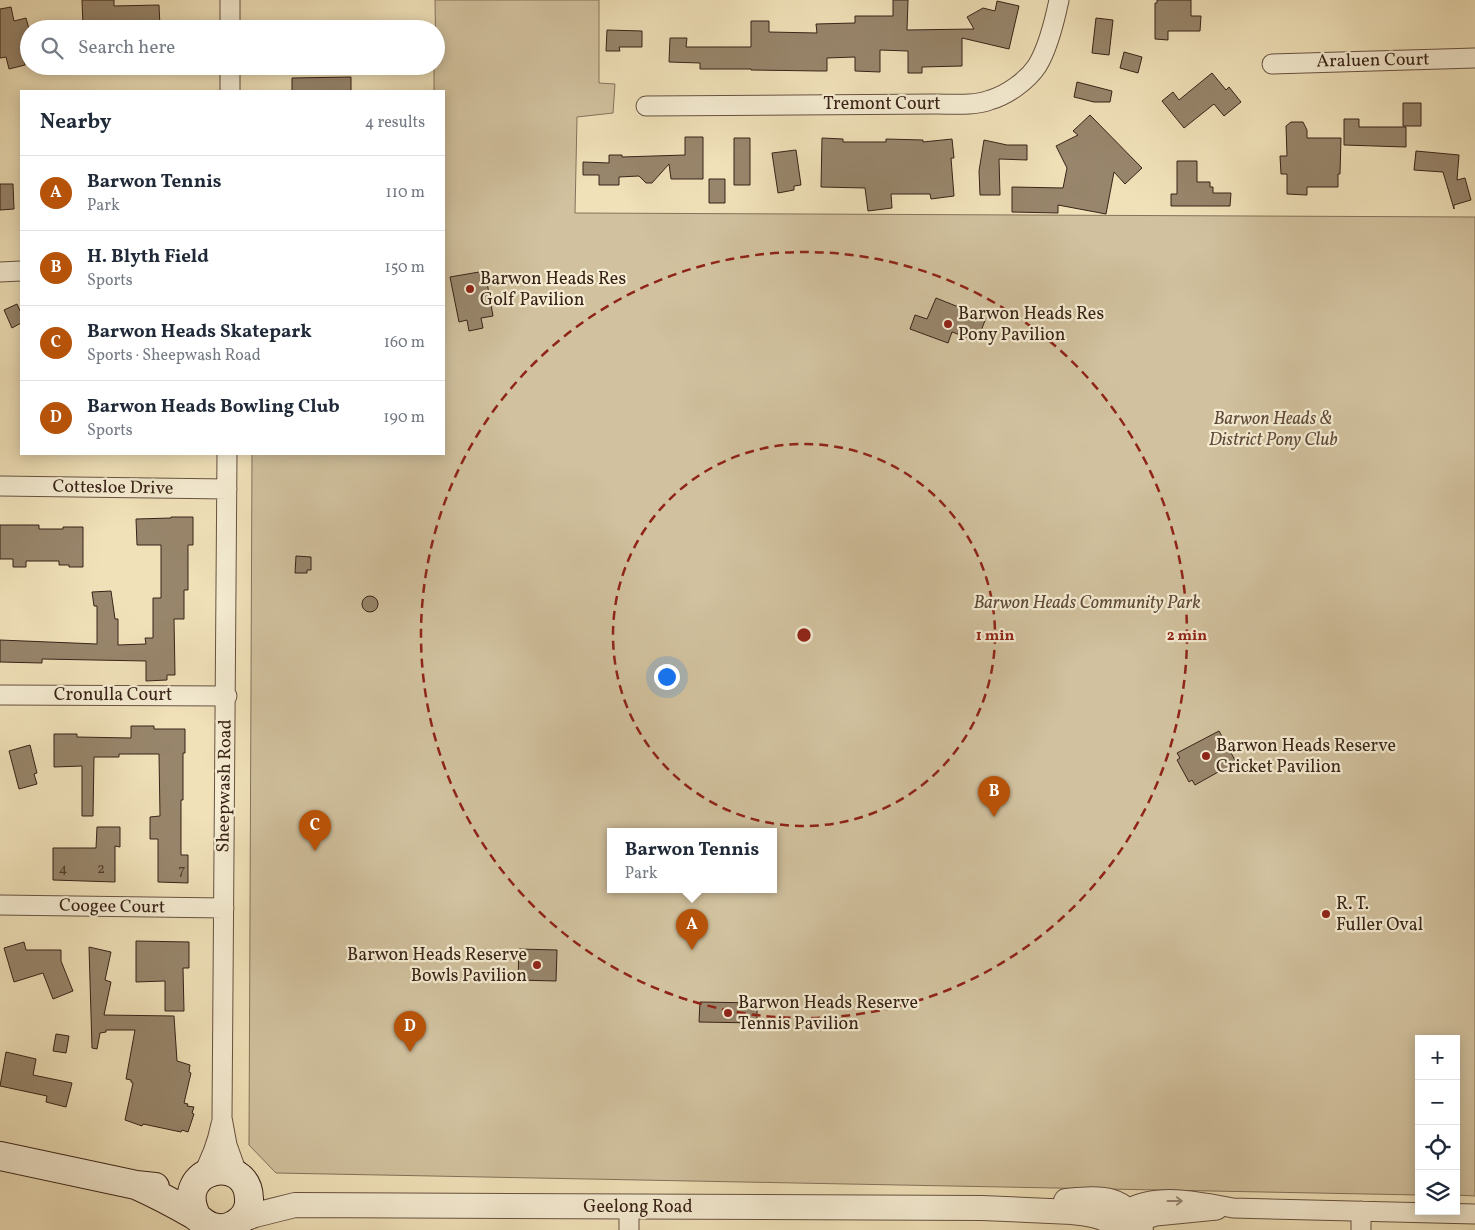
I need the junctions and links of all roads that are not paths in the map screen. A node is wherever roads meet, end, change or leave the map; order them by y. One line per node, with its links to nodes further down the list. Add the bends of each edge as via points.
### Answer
1 (230, 0): 3 (street)
2 (1059, 0): 8 (street, Tremont Court, via 1036,66 1022,82 990,100 936,104)
3 (230, 20)
4 (1475, 58): 5 (street, Araluen Court)
5 (1272, 64)
6 (230, 75): 7 (street)
7 (230, 90)
8 (646, 106)
9 (20, 271): 10 (street)
10 (0, 272)
11 (227, 455): 13 (street, Sheepwash Road)
12 (0, 486): 13 (street, Cottesloe Drive)
13 (227, 489): 15 (street, Sheepwash Road)
14 (0, 695): 15 (street, Cronulla Court)
15 (227, 696): 17 (street, Sheepwash Road)
16 (0, 905): 17 (street, Coogee Court)
17 (224, 908): 18 (street, Sheepwash Road)
18 (222, 1118): 20 (street, Sheepwash Road, via 227,1145); 21 (street, Sheepwash Road, via 216,1146)
19 (0, 1156): 22 (main road)
20 (241, 1179): 21 (main road, via 229,1171 219,1170); 23 (street, Geelong Road, via 271,1197); 28 (main road, via 250,1201 247,1211)
21 (198, 1180): 22 (main road, via 177,1186); 28 (main road, via 191,1198 192,1208)
22 (136, 1185): 28 (main road)
23 (295, 1205): 24 (street, Geelong Road); 28 (street, Geelong Road)
24 (629, 1206): 27 (street, Geelong Road, via 982,1208 1072,1212); 29 (street)
25 (1361, 1211): 26 (street); 27 (street, via 1233,1208 1194,1201 1160,1200 1145,1202); 30 (street)
26 (1475, 1214)
27 (1127, 1223)
28 (218, 1224)
29 (629, 1230)
30 (1361, 1230)

